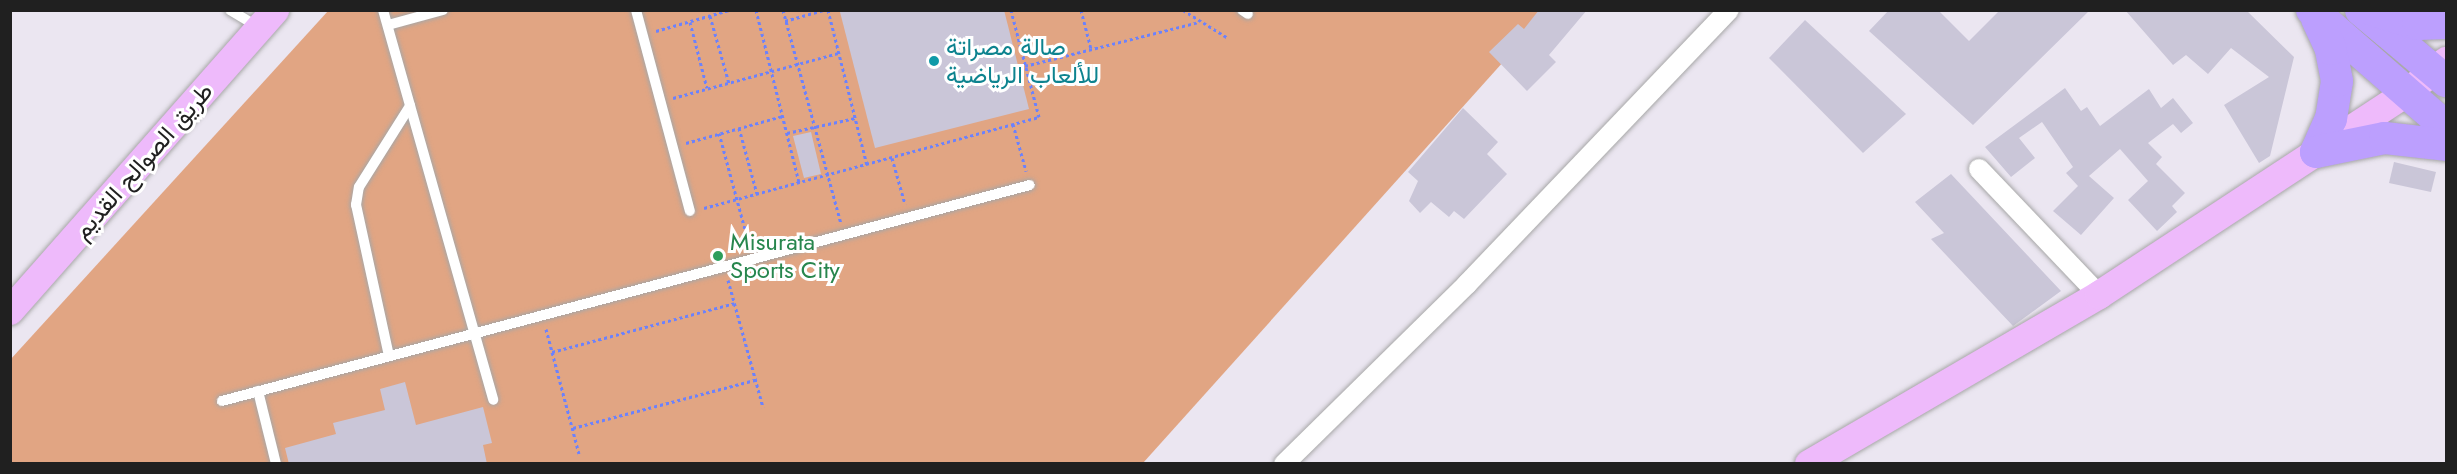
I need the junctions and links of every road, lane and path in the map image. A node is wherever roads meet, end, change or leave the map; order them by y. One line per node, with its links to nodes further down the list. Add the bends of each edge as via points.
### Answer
1 (230, 10): 18 (lane)
2 (383, 10): 23 (lane)
3 (443, 10): 23 (lane)
4 (636, 10): 24 (lane)
5 (729, 10): 17 (path)
6 (756, 10): 30 (path)
7 (783, 10): 19 (path)
8 (823, 10): 19 (path)
9 (828, 10): 27 (path)
10 (1081, 10): 26 (path)
11 (1183, 10): 21 (path)
12 (1728, 10): 76 (street, via 1467,284)
13 (2312, 10): 34 (main road); 47 (main road, via 2331,49 2337,81 2331,119)
14 (2361, 10): 31 (main road)
15 (2373, 10): 22 (main road, via 2418,24)
16 (1012, 11): 29 (path)
17 (710, 16): 20 (path); 32 (path)
18 (268, 19): 63 (street, طريق الصوالح القديم)
19 (785, 21): 28 (path)
20 (690, 22): 24 (path); 33 (path)
21 (1200, 22): 25 (path); 26 (path)
22 (2446, 23)
23 (388, 25): 36 (lane)
24 (642, 35): 35 (lane)
25 (1228, 38)
26 (1092, 50): 29 (path)
27 (839, 53): 28 (path); 38 (path)
28 (797, 64): 30 (path); 40 (path)
29 (1025, 66): 39 (path, via 1039,117)
30 (771, 71): 32 (path); 37 (path)
31 (2443, 71): 34 (street)
32 (729, 83): 33 (path)
33 (708, 88): 35 (path)
34 (2405, 94): 41 (main road); 47 (street)
35 (660, 101): 46 (lane)
36 (410, 106): 65 (lane); 67 (lane, via 359,187 356,205)
37 (783, 116): 42 (path); 44 (path)
38 (855, 118): 40 (path); 49 (path)
39 (1013, 124): 48 (path); 53 (path)
40 (814, 127): 44 (path); 51 (path)
41 (2446, 127)
42 (739, 128): 43 (path); 54 (path)
43 (719, 133): 46 (path); 55 (path)
44 (787, 133): 52 (path)
45 (2446, 145): 47 (main road, via 2385,138)
46 (672, 146): 56 (lane)
47 (2316, 152): 61 (street)
48 (892, 158): 49 (path); 57 (path)
49 (867, 165): 51 (path)
50 (1979, 169): 61 (street)
51 (828, 176): 52 (path); 58 (path)
52 (799, 183): 54 (path)
53 (1030, 185): 57 (lane)
54 (756, 194): 55 (path)
55 (737, 199): 56 (path); 59 (path)
56 (690, 211)
57 (908, 217): 58 (lane)
58 (844, 234): 59 (lane)
59 (753, 259): 60 (lane)
60 (725, 266): 62 (path); 64 (lane)
61 (2099, 295): 77 (street)
62 (735, 303): 66 (path); 68 (path)
63 (10, 310)
64 (542, 315): 65 (lane); 66 (path)
65 (472, 334): 67 (lane); 70 (lane)
66 (552, 352): 73 (path)
67 (389, 356): 69 (lane)
68 (755, 380): 72 (path); 73 (path)
69 (258, 392): 71 (lane); 75 (lane)
70 (493, 400)
71 (222, 401)
72 (763, 407)
73 (573, 428): 74 (path)
74 (579, 454)
75 (276, 464)
76 (1284, 464)
77 (1809, 464)

